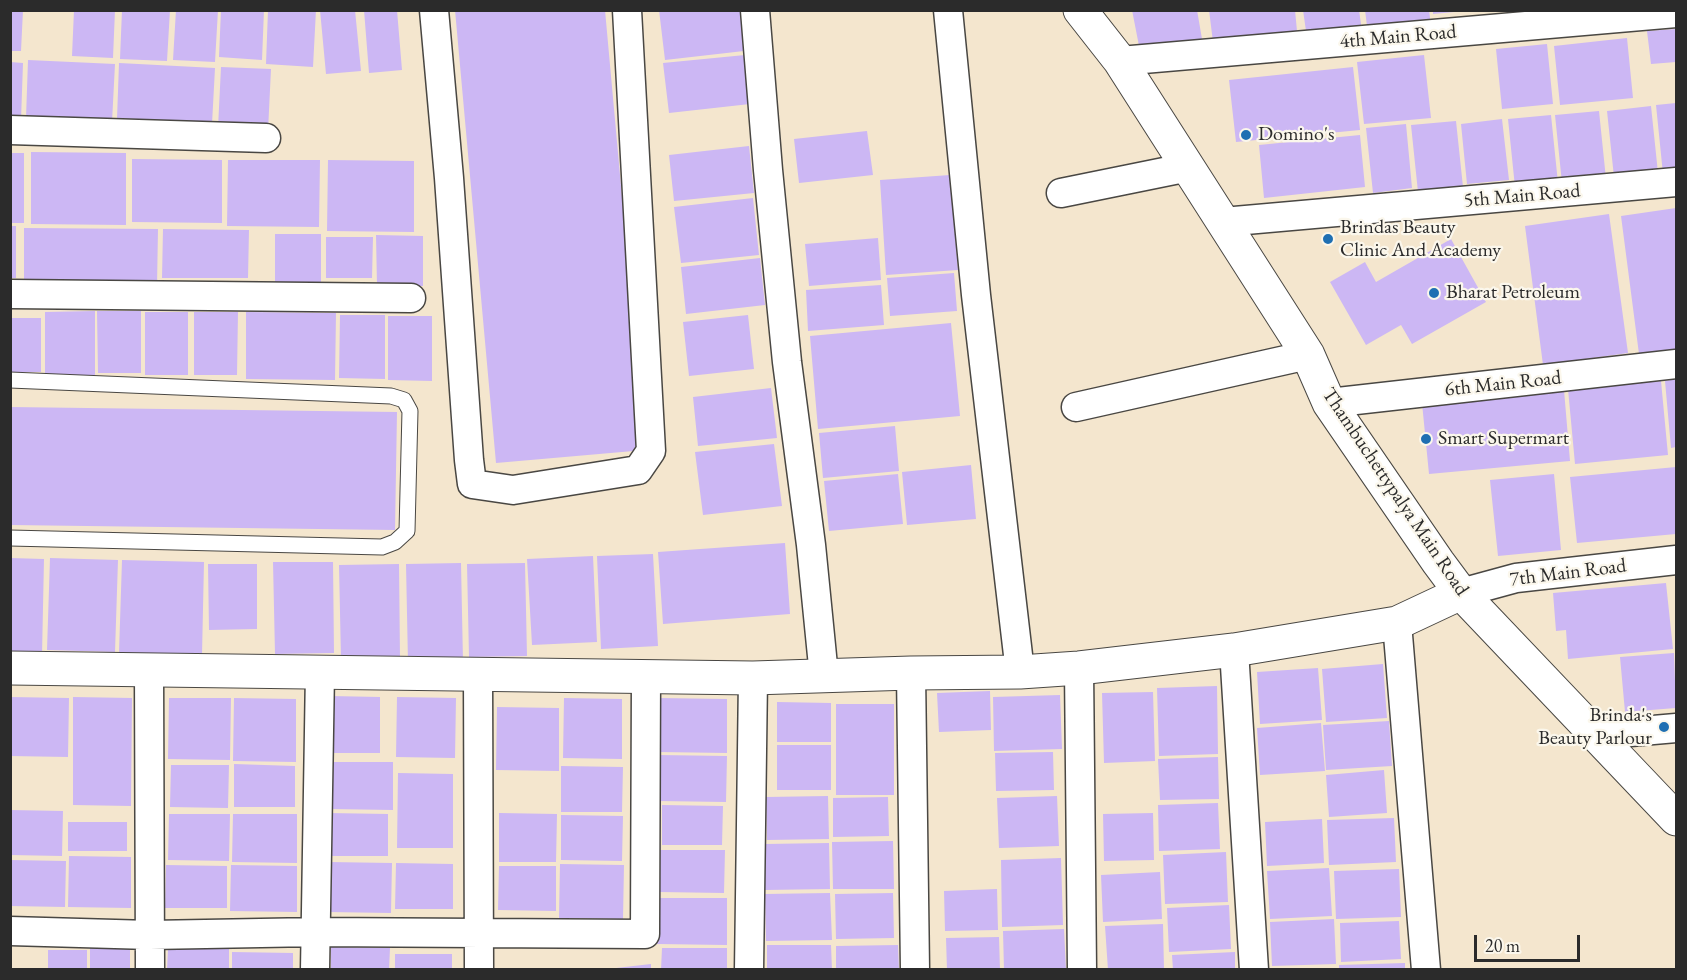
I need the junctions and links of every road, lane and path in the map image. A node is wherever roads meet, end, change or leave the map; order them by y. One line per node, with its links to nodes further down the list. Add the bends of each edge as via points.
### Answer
1 (434, 10): 2 (street, via 472,484 513,490 638,470 651,451)
2 (627, 10)
3 (755, 10): 34 (street, via 787,362)
4 (948, 10): 30 (street)
5 (1080, 10): 7 (street, Thambuchettypalya Main Road)
6 (1677, 13): 7 (street, 4th Main Road)
7 (1120, 60): 10 (street, Thambuchettypalya Main Road)
8 (10, 130): 9 (street)
9 (266, 138)
10 (1189, 168): 12 (street); 13 (street, Thambuchettypalya Main Road)
11 (1677, 182): 13 (street, 5th Main Road)
12 (1061, 193)
13 (1223, 222): 16 (street, Thambuchettypalya Main Road)
14 (10, 294): 15 (street)
15 (411, 298)
16 (1308, 355): 19 (street, Thambuchettypalya Main Road); 20 (street)
17 (1677, 364): 19 (street, 6th Main Road)
18 (10, 380): 21 (lane, via 391,396 404,400 410,411 407,531 382,547)
19 (1329, 403): 23 (street, Thambuchettypalya Main Road)
20 (1076, 407)
21 (10, 538)
22 (1677, 560): 23 (street, 7th Main Road, via 1515,578)
23 (1461, 593): 24 (street); 37 (street, Thambuchettypalya Main Road)
24 (1397, 623): 25 (street); 50 (street)
25 (1234, 650): 27 (street); 49 (street)
26 (10, 668): 28 (street)
27 (1079, 668): 30 (street); 48 (street)
28 (149, 669): 29 (street); 42 (street)
29 (320, 671): 32 (street); 40 (street)
30 (1020, 672): 31 (street)
31 (911, 673): 34 (street); 47 (street)
32 (478, 674): 33 (street); 41 (street)
33 (646, 676): 35 (street); 41 (street, via 645,934)
34 (824, 676): 35 (street)
35 (753, 678): 46 (street)
36 (1677, 728): 37 (street)
37 (1596, 735): 38 (street, Thambuchettypalya Main Road)
38 (1677, 819)
39 (10, 931): 42 (street)
40 (316, 932): 41 (street); 42 (street); 44 (street)
41 (479, 933): 45 (street)
42 (150, 935): 43 (street)
43 (150, 969)
44 (315, 969)
45 (479, 969)
46 (749, 969)
47 (915, 969)
48 (1082, 969)
49 (1254, 969)
50 (1426, 969)

